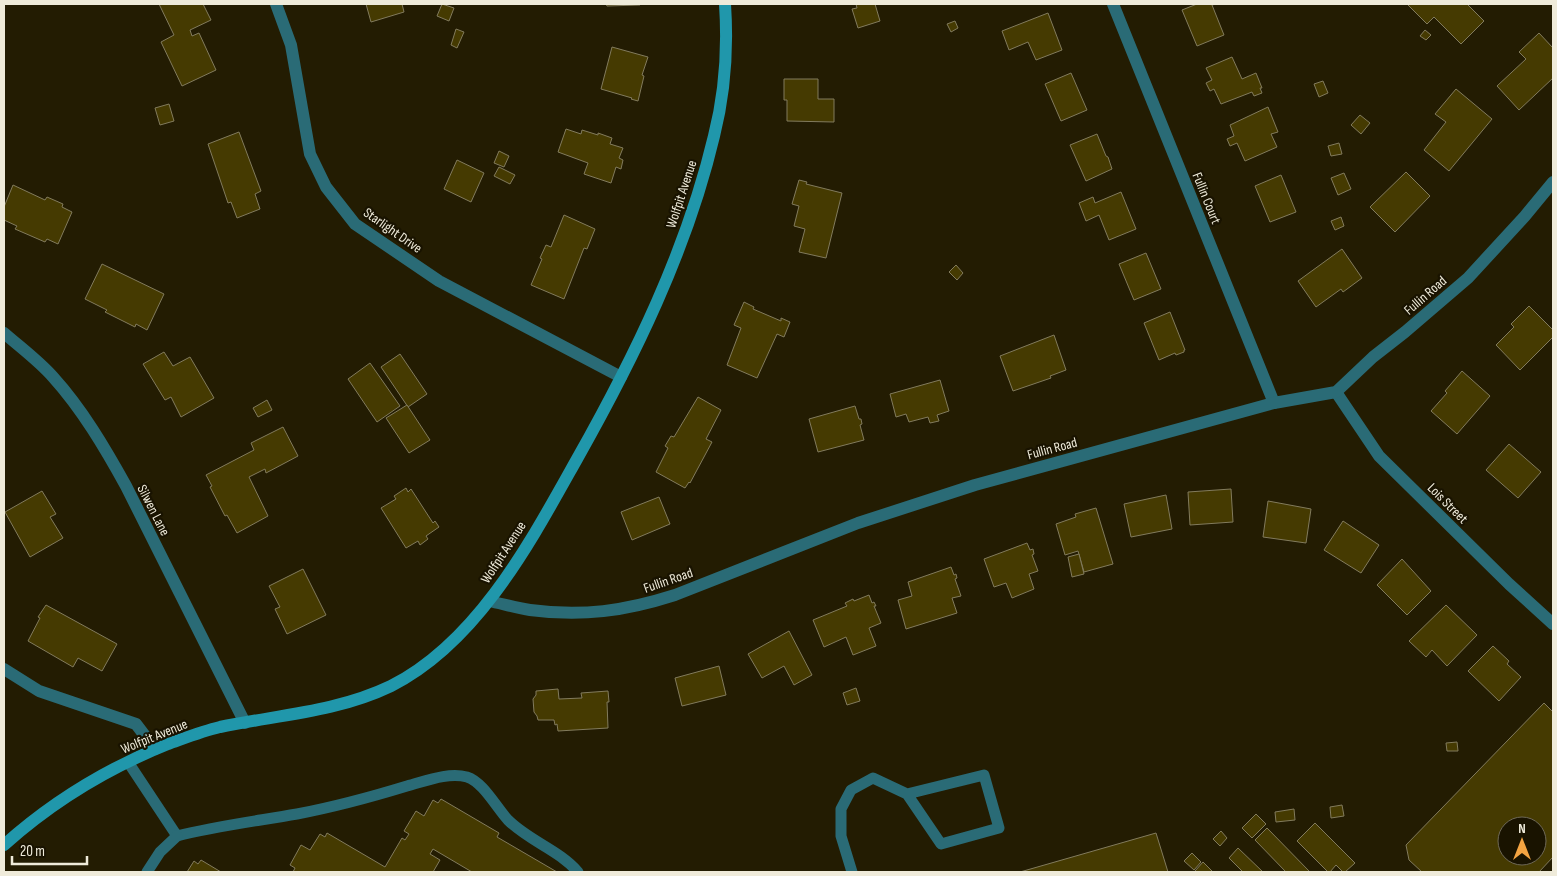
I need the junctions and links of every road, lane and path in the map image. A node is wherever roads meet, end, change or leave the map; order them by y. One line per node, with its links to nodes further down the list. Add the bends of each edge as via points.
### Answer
1 (276, 4): 6 (street, Starlight Drive, via 291,44 310,154 326,187 355,224 439,281)
2 (725, 4): 6 (street, Wolfpit Avenue, via 724,79 706,168 671,268)
3 (1113, 4): 8 (street, Fullin Court)
4 (1553, 182): 7 (street, Fullin Road, via 1468,278)
5 (4, 333): 12 (street, Silwen Lane, via 53,376 105,449)
6 (621, 377): 9 (street, Wolfpit Avenue, via 531,539)
7 (1336, 392): 8 (street, Fullin Road); 10 (street, Lois Street, via 1379,456)
8 (1274, 403): 9 (street, Fullin Road, via 905,507 648,603 606,611 563,613 528,610)
9 (489, 601): 12 (street, Wolfpit Avenue, via 440,652 392,685 328,708)
10 (1553, 624)
11 (4, 669): 13 (street, via 39,691 136,724)
12 (245, 723): 13 (street, Wolfpit Avenue, via 217,728)
13 (155, 749): 14 (street, Wolfpit Avenue)
14 (128, 762): 16 (lane); 17 (street, Wolfpit Avenue, via 54,804)
15 (907, 794): 15 (lane, via 984,775 999,828 941,844); 20 (lane, via 873,778 851,790 842,809 840,836)
16 (177, 836): 18 (lane, via 160,852); 19 (lane, via 300,814 458,775 478,783 520,831)
17 (4, 845)
18 (147, 872)
19 (578, 872)
20 (852, 872)

